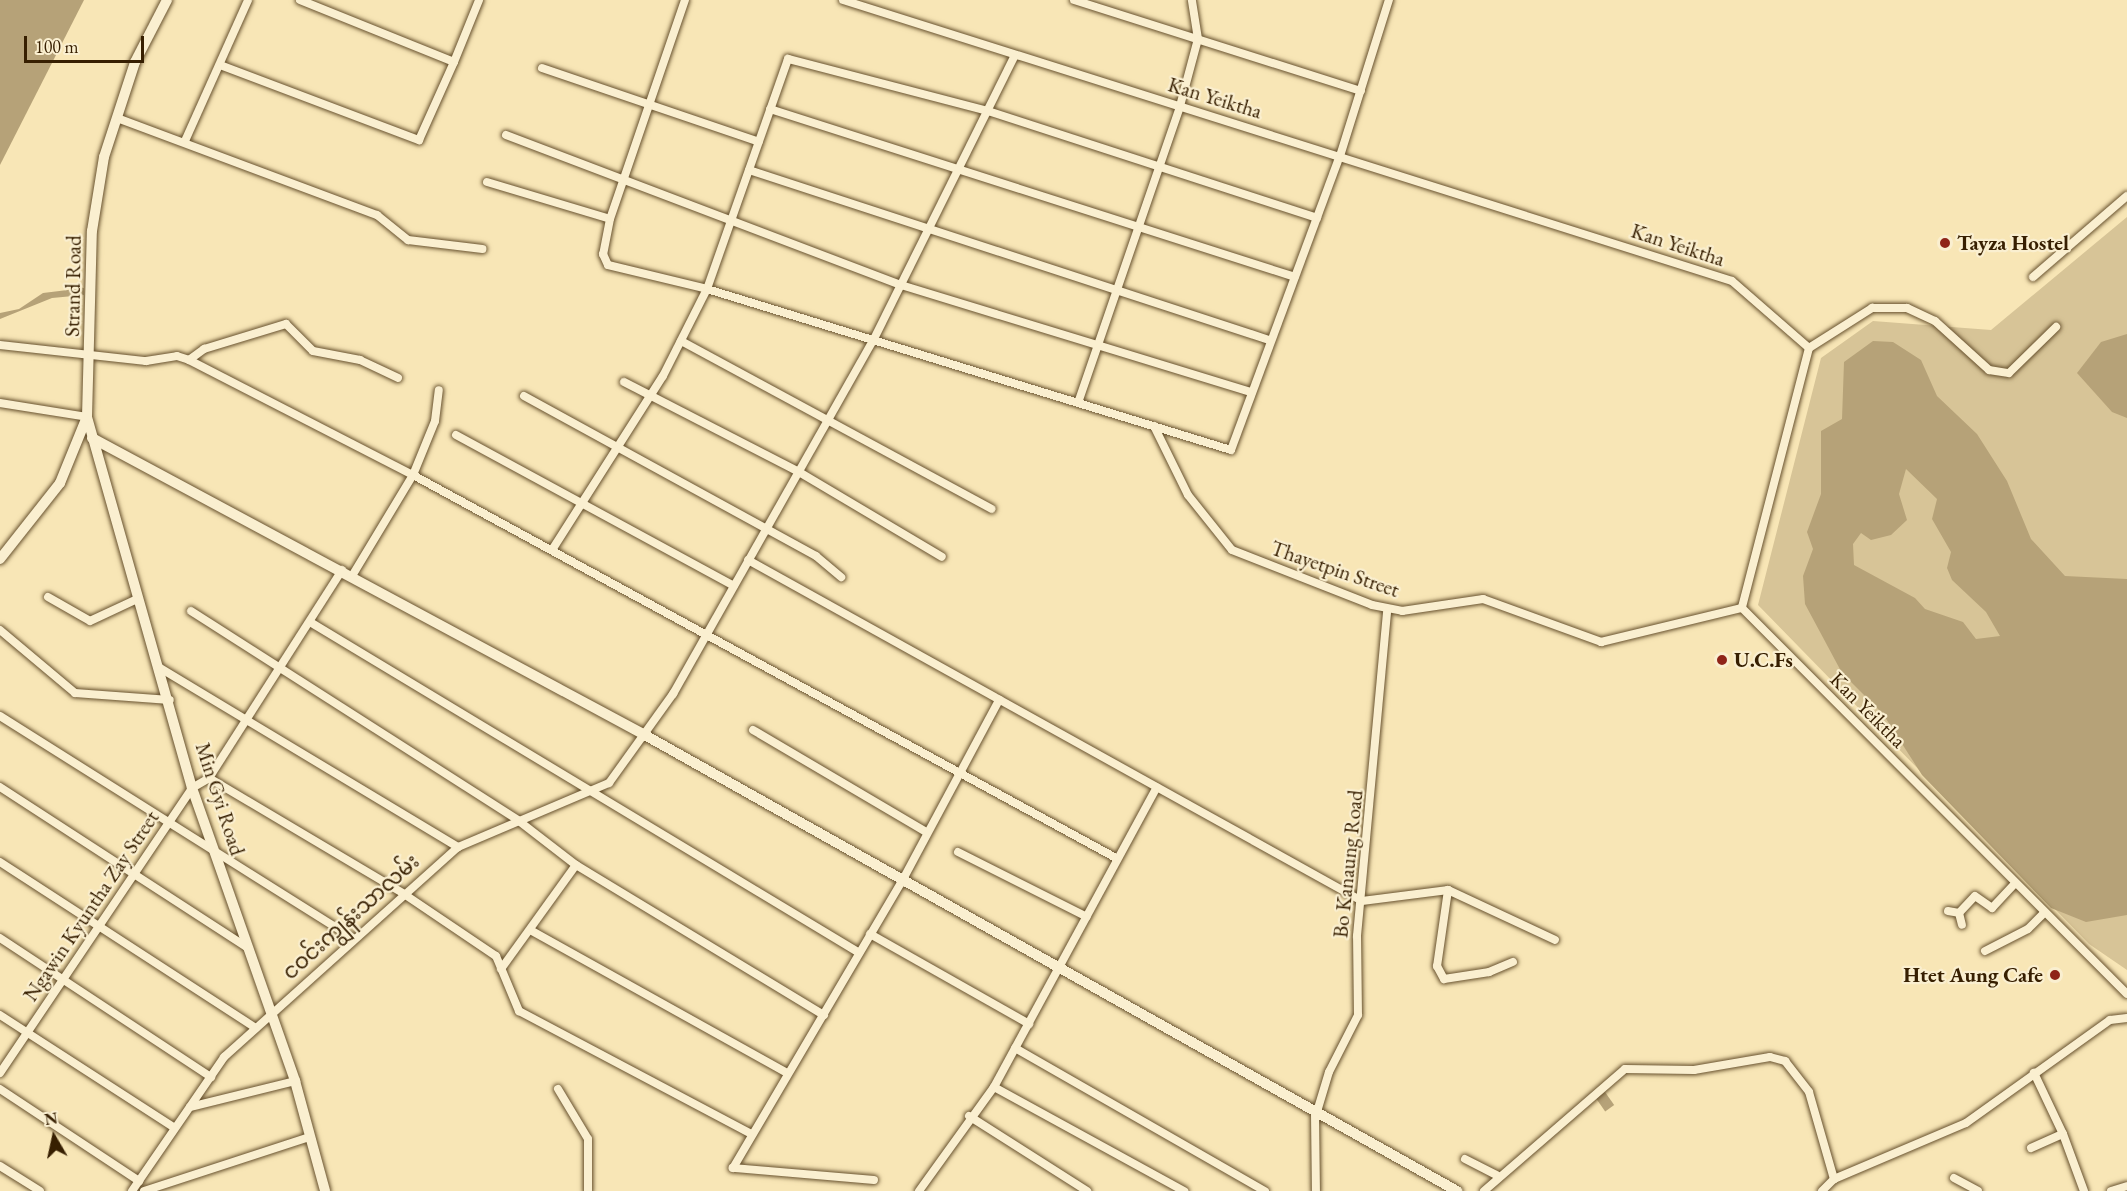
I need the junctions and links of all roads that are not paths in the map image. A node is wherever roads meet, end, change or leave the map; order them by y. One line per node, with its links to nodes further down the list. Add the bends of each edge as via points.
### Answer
1 (168, 0): 20 (street, Strand Road, via 135,62)
2 (248, 0): 13 (street)
3 (300, 0): 12 (street)
4 (479, 0): 12 (street)
5 (685, 0): 16 (street)
6 (843, 0): 11 (street, Kan Yeiktha)
7 (1192, 0): 10 (street)
8 (1389, 0): 15 (street)
9 (1079, 1): 10 (street)
10 (1198, 39): 15 (street); 17 (street)
11 (1015, 55): 17 (street, Kan Yeiktha); 19 (street, ငဝင်းကျွန်းသာလမ်း)
12 (454, 62): 13 (street, via 419,140)
13 (220, 65): 22 (street)
14 (542, 68): 16 (street)
15 (1360, 91): 24 (street)
16 (649, 104): 23 (street); 28 (street)
17 (1180, 106): 24 (street, Kan Yeiktha); 25 (street)
18 (770, 109): 19 (street, via 788,59); 23 (street); 27 (street)
19 (988, 111): 25 (street); 27 (street, ငဝင်းကျွန်းသာလမ်း)
20 (117, 118): 22 (street); 49 (street, Strand Road, via 104,157 92,231)
21 (506, 135): 28 (street)
22 (185, 141): 36 (street, via 377,214 408,240)
23 (759, 142): 26 (street)
24 (1340, 156): 31 (street); 48 (street, Kan Yeiktha, via 1732,281)
25 (1161, 168): 31 (street); 35 (street)
26 (749, 170): 33 (street); 34 (street)
27 (957, 172): 34 (street, ငဝင်းကျွန်းသာလမ်း); 35 (street)
28 (625, 178): 32 (street); 33 (street)
29 (487, 182): 32 (street)
30 (2127, 196): 38 (street)
31 (1317, 218): 37 (street)
32 (610, 219): 40 (street, via 603,254 608,265)
33 (734, 220): 39 (street); 40 (street)
34 (930, 228): 39 (street, ငဝင်းကျွန်းသာလမ်း); 41 (street)
35 (1141, 228): 37 (street); 41 (street)
36 (482, 249)
37 (1295, 277): 43 (street)
38 (2033, 277)
39 (901, 285): 45 (street, ငဝင်းကျွန်းသာလမ်း); 46 (street)
40 (707, 289): 44 (street); 45 (street)
41 (1120, 291): 43 (street); 46 (street)
42 (2055, 327): 48 (street, via 2009,373 1989,370 1935,321 1907,308 1872,308)
43 (1269, 340): 54 (street)
44 (681, 341): 55 (street); 60 (street)
45 (873, 341): 57 (street); 60 (street, ငဝင်းကျွန်းသာလမ်း)
46 (1098, 344): 54 (street); 57 (street)
47 (0, 345): 49 (street)
48 (1809, 348): 79 (street)
49 (92, 357): 50 (street); 59 (street, Strand Road)
50 (189, 360): 51 (street, via 204,349 286,324 313,351 360,360); 66 (street)
51 (398, 378)
52 (624, 382): 55 (street)
53 (439, 390): 66 (street, via 435,421)
54 (1252, 392): 61 (street, via 1231,450)
55 (651, 394): 64 (street); 65 (street)
56 (524, 396): 64 (street)
57 (1079, 400): 61 (street)
58 (0, 403): 59 (street)
59 (87, 417): 63 (street, Min Gyi Road); 72 (street, Strand Road, via 60,483)
60 (829, 418): 65 (street, ငဝင်းကျွန်းသာလမ်း); 68 (street)
61 (1154, 426): 80 (street, Thayetpin Street, via 1188,495 1232,550)
62 (456, 435): 67 (street)
63 (92, 438): 74 (street); 78 (street, Min Gyi Road)
64 (616, 450): 67 (street); 69 (street)
65 (799, 472): 69 (street, ငဝင်းကျွန်းသာလမ်း); 71 (street)
66 (413, 475): 70 (street); 74 (street)
67 (582, 503): 70 (street); 76 (street)
68 (992, 509)
69 (765, 530): 73 (street, ငဝင်းကျွန်းသာလမ်း); 75 (street, via 831,565)
70 (552, 550): 84 (street)
71 (942, 557)
72 (0, 559)
73 (748, 560): 76 (street, ငဝင်းကျွန်းသာလမ်း); 88 (street)
74 (347, 573): 82 (street); 92 (street)
75 (841, 577)
76 (734, 586): 84 (street, ငဝင်းကျွန်းသာလမ်း)
77 (48, 597): 78 (street, via 90,621)
78 (135, 600): 86 (street, Min Gyi Road)
79 (1742, 608): 80 (street, Thayetpin Street, via 1601,642 1483,598); 110 (street, Kan Yeiktha)
80 (1388, 610): 113 (street, Bo Kanaung Road)
81 (191, 611): 85 (street)
82 (310, 622): 85 (street); 98 (street)
83 (0, 630): 87 (street, via 75,693)
84 (708, 635): 92 (street, ငဝင်းကျွန်းသာလမ်း); 93 (street)
85 (276, 665): 90 (street); 100 (street)
86 (160, 668): 87 (street, Min Gyi Road); 90 (street)
87 (170, 700): 97 (street, Min Gyi Road)
88 (999, 700): 93 (street); 95 (street)
89 (0, 716): 99 (street)
90 (244, 718): 94 (street); 102 (street)
91 (753, 730): 101 (street)
92 (643, 734): 98 (street, ငဝင်းကျွန်းသာလမ်း, via 609,783); 109 (street)
93 (962, 771): 101 (street); 105 (street)
94 (209, 778): 97 (street); 112 (street)
95 (1157, 787): 105 (street); 113 (street)
96 (0, 788): 108 (street)
97 (192, 788): 99 (street, Ngawin Kyuntha Zay Street); 104 (street, Min Gyi Road)
98 (593, 791): 100 (street, ငဝင်းကျွန်းသာလမ်း); 127 (street, via 673,845)
99 (170, 821): 104 (street); 108 (street, Ngawin Kyuntha Zay Street)
100 (519, 821): 102 (street, ငဝင်းကျွန်းသာလမ်း); 107 (street)
101 (926, 832): 109 (street)
102 (458, 847): 112 (street, ငဝင်းကျွန်းသာလမ်း)
103 (958, 852): 117 (street)
104 (218, 854): 123 (street); 125 (street, Min Gyi Road)
105 (1116, 858): 117 (street)
106 (0, 862): 118 (street)
107 (576, 865): 120 (street); 134 (street)
108 (136, 872): 118 (street, Ngawin Kyuntha Zay Street); 125 (street)
109 (901, 883): 121 (street); 129 (street)
110 (2014, 884): 115 (street, via 1992,908 1975,896); 116 (street, Kan Yeiktha)
111 (1448, 890): 113 (street); 124 (street); 128 (street, via 1437,966 1444,979 1489,972)
112 (404, 894): 123 (street, ငဝင်းကျွန်းသာလမ်း); 130 (street, via 495,956)
113 (1362, 901): 150 (street, Bo Kanaung Road, via 1358,1015 1329,1072)
114 (1948, 910): 115 (street)
115 (1959, 913): 119 (street)
116 (2043, 914): 126 (street, via 2028,929); 132 (street, Kan Yeiktha)
117 (1087, 917): 129 (street)
118 (101, 923): 131 (street, Ngawin Kyuntha Zay Street); 138 (street)
119 (1962, 925)
120 (532, 931): 130 (street); 142 (street)
121 (870, 934): 127 (street); 137 (street)
122 (0, 938): 131 (street)
123 (353, 938): 135 (street, ငဝင်းကျွန်းသာလမ်း)
124 (1555, 940)
125 (250, 950): 135 (street, Min Gyi Road)
126 (1986, 951)
127 (858, 952): 134 (street)
128 (1513, 962)
129 (1059, 968): 137 (street); 150 (street)
130 (501, 969): 153 (street, via 519,1011)
131 (64, 979): 139 (street, Ngawin Kyuntha Zay Street); 144 (street)
132 (2127, 994)
133 (0, 1015): 139 (street)
134 (824, 1015): 142 (street)
135 (269, 1016): 138 (street, ငဝင်းကျွန်းသာလမ်း); 145 (street, Min Gyi Road)
136 (2127, 1018): 143 (street, via 2110,1020)
137 (1029, 1024): 140 (street)
138 (256, 1028): 144 (street, ငဝင်းကျွန်းသာလမ်း)
139 (28, 1032): 141 (street, Ngawin Kyuntha Zay Street); 152 (street)
140 (1015, 1048): 146 (street); 173 (street)
141 (0, 1073)
142 (787, 1073): 153 (street)
143 (2034, 1073): 154 (street); 161 (street, via 1966,1123)
144 (211, 1077): 149 (street, ငဝင်းကျွန်းသာလမ်း)
145 (295, 1082): 149 (street); 155 (street, Min Gyi Road)
146 (994, 1087): 151 (street); 172 (street)
147 (0, 1089): 163 (street)
148 (558, 1089): 169 (street, via 588,1139)
149 (190, 1107): 152 (street, ငဝင်းကျွန်းသာလမ်း)
150 (1316, 1114): 174 (street, Bo Kanaung Road); 175 (street)
151 (969, 1116): 170 (street); 171 (street)
152 (175, 1128): 163 (street, ငဝင်းကျွန်းသာလမ်း)
153 (751, 1134): 162 (street, via 733,1168 741,1172)
154 (2063, 1134): 156 (street); 179 (street)
155 (306, 1138): 167 (street); 168 (street, Min Gyi Road)
156 (2031, 1148)
157 (1465, 1159): 159 (street)
158 (0, 1166): 165 (street)
159 (1497, 1175): 161 (street, via 1520,1163 1625,1069 1694,1070 1770,1058 1785,1061 1809,1092); 176 (street)
160 (1954, 1178): 178 (street)
161 (1834, 1179): 177 (street)
162 (874, 1180)
163 (139, 1181): 166 (street, ငဝင်းကျွန်းသာလမ်း)
164 (2127, 1186): 180 (street)
165 (40, 1191)
166 (132, 1191)
167 (144, 1191)
168 (325, 1191)
169 (588, 1191)
170 (919, 1191)
171 (1087, 1191)
172 (1184, 1191)
173 (1265, 1191)
174 (1316, 1191)
175 (1456, 1191)
176 (1484, 1191)
177 (1822, 1191)
178 (1978, 1191)
179 (2085, 1191)
180 (2111, 1191)

